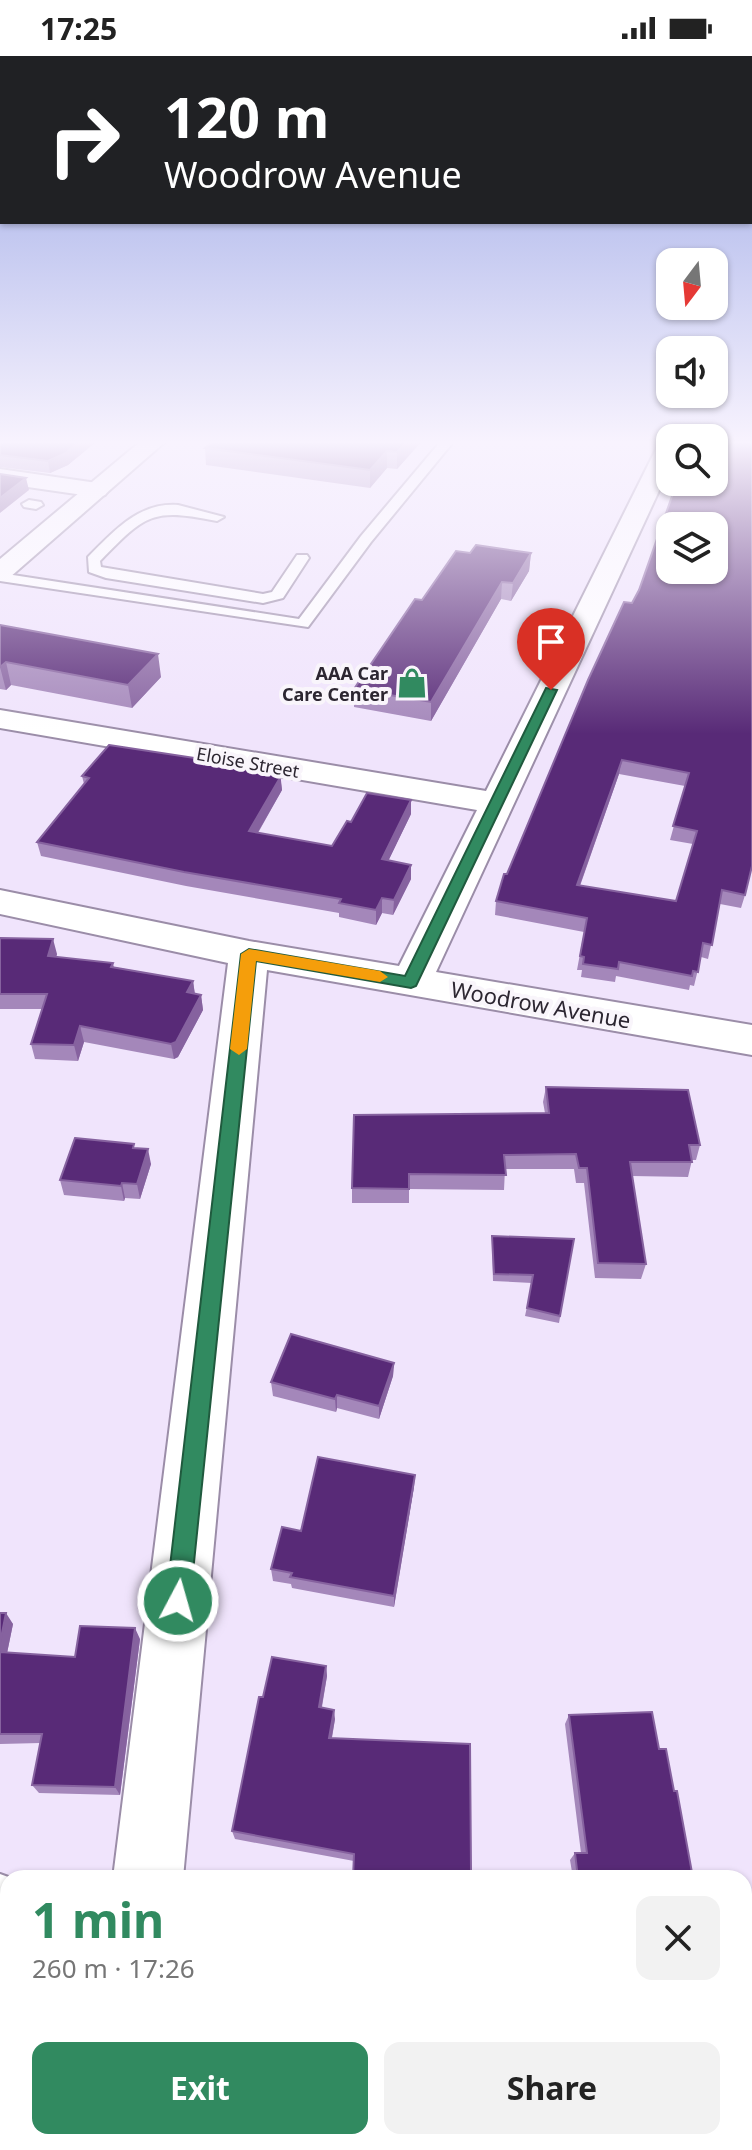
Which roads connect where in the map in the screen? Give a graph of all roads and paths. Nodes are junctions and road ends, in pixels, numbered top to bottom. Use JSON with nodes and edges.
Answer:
{"nodes":[{"id":1,"x":41,"y":539,"type":"edge"},
{"id":2,"x":116,"y":539,"type":"edge"},
{"id":3,"x":366,"y":539,"type":"edge"},
{"id":4,"x":624,"y":539,"type":"edge"},
{"id":5,"x":302,"y":558,"type":"dead end"},
{"id":6,"x":0,"y":574,"type":"edge"},
{"id":7,"x":0,"y":719,"type":"edge"},
{"id":8,"x":496,"y":803,"type":"junction"},
{"id":9,"x":0,"y":902,"type":"edge"},
{"id":10,"x":249,"y":954,"type":"junction"},
{"id":11,"x":411,"y":982,"type":"junction"},
{"id":12,"x":752,"y":1040,"type":"edge"},
{"id":13,"x":149,"y":1870,"type":"edge"}],
"edges":[{"from":1,"to":6,"type":"street"},
{"from":2,"to":5,"type":"lane"},
{"from":3,"to":6,"type":"lane"},
{"from":4,"to":8,"type":"street"},
{"from":7,"to":8,"type":"street","name":"Eloise Street"},
{"from":8,"to":11,"type":"street"},
{"from":9,"to":10,"type":"street","name":"Woodrow Avenue"},
{"from":10,"to":11,"type":"street","name":"Woodrow Avenue"},
{"from":10,"to":13,"type":"street"},
{"from":11,"to":12,"type":"street","name":"Woodrow Avenue"}]}
